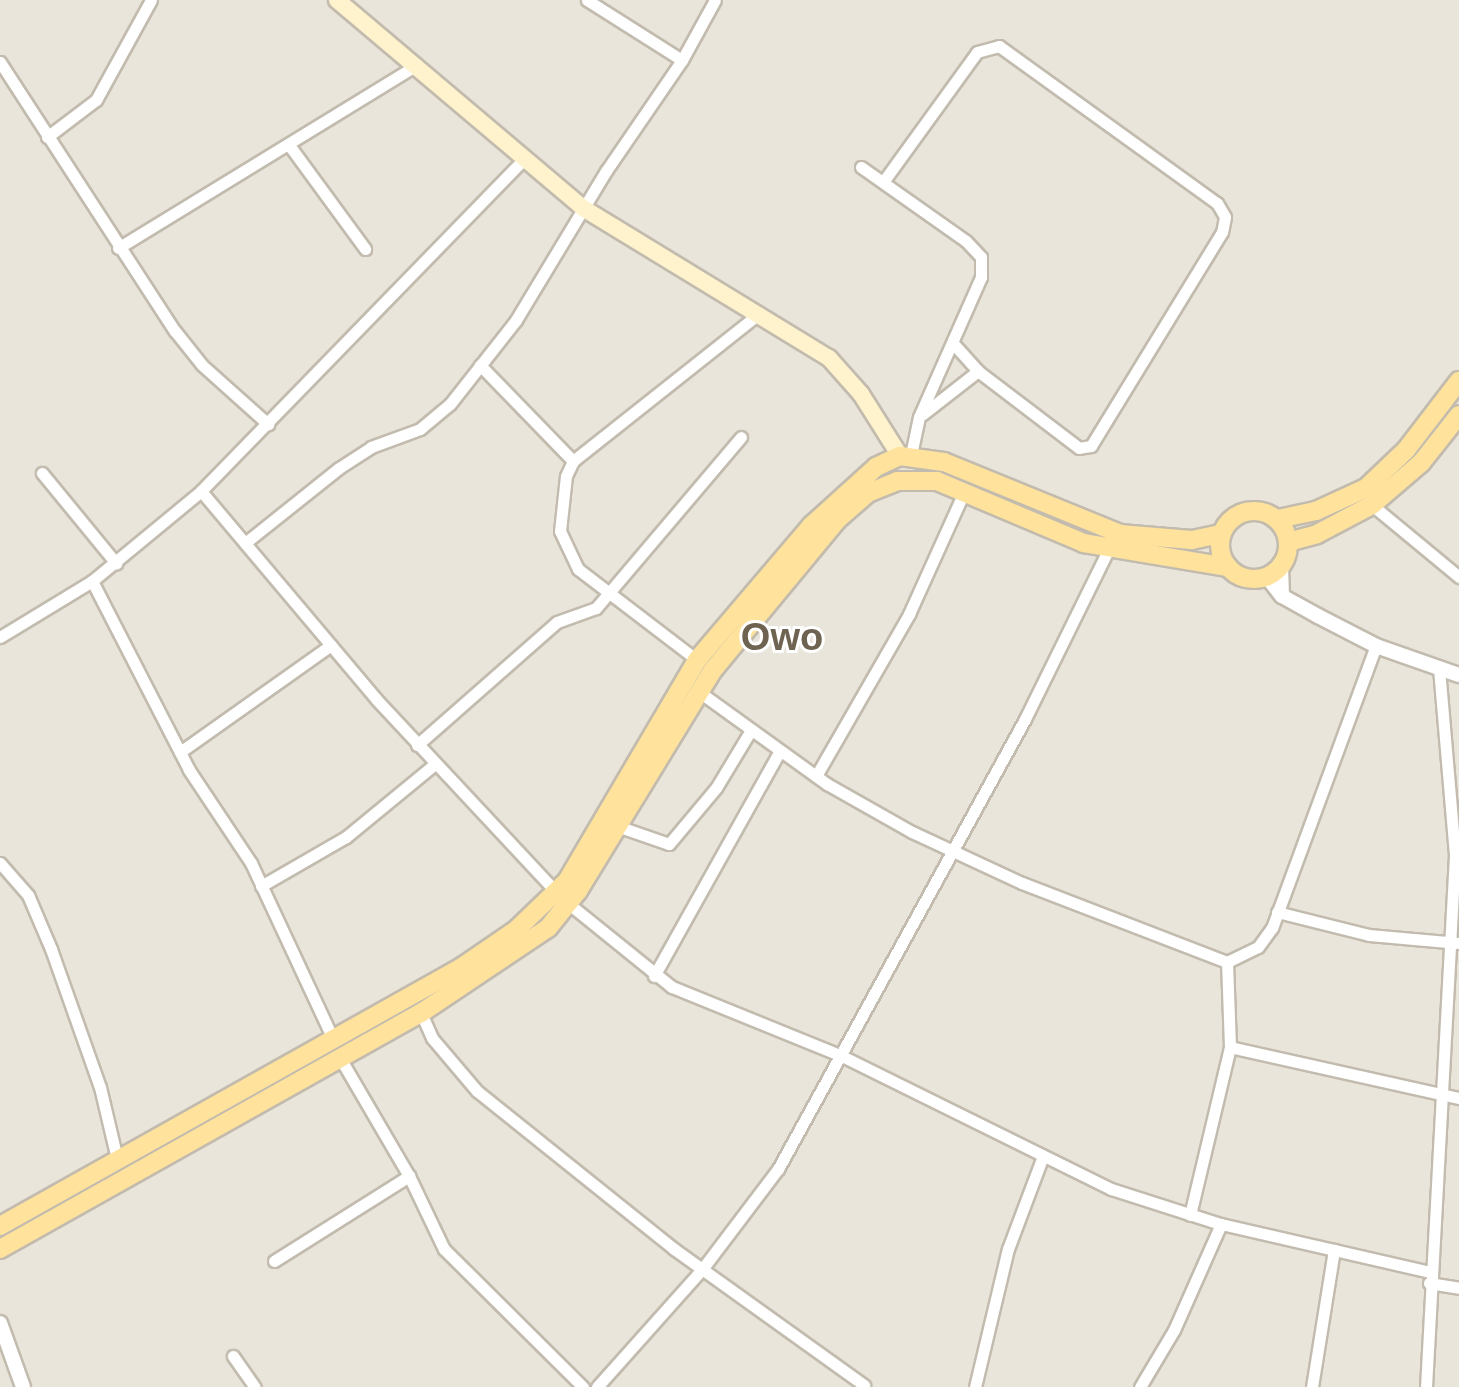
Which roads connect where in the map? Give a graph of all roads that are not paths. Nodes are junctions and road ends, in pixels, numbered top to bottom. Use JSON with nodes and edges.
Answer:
{"nodes":[{"id":1,"x":151,"y":0,"type":"edge"},
{"id":2,"x":337,"y":0,"type":"edge"},
{"id":3,"x":587,"y":0,"type":"edge"},
{"id":4,"x":715,"y":0,"type":"edge"},
{"id":5,"x":682,"y":60,"type":"junction"},
{"id":6,"x":0,"y":62,"type":"edge"},
{"id":7,"x":417,"y":65,"type":"junction"},
{"id":8,"x":47,"y":137,"type":"junction"},
{"id":9,"x":289,"y":145,"type":"junction"},
{"id":10,"x":524,"y":159,"type":"junction"},
{"id":11,"x":861,"y":167,"type":"dead end"},
{"id":12,"x":883,"y":182,"type":"junction"},
{"id":13,"x":583,"y":208,"type":"junction"},
{"id":14,"x":118,"y":248,"type":"junction"},
{"id":15,"x":365,"y":249,"type":"dead end"},
{"id":16,"x":760,"y":313,"type":"junction"},
{"id":17,"x":953,"y":343,"type":"junction"},
{"id":18,"x":480,"y":365,"type":"junction"},
{"id":19,"x":978,"y":371,"type":"junction"},
{"id":20,"x":1459,"y":381,"type":"edge"},
{"id":21,"x":1459,"y":415,"type":"edge"},
{"id":22,"x":919,"y":417,"type":"junction"},
{"id":23,"x":268,"y":424,"type":"junction"},
{"id":24,"x":741,"y":437,"type":"dead end"},
{"id":25,"x":906,"y":455,"type":"junction"},
{"id":26,"x":573,"y":461,"type":"junction"},
{"id":27,"x":42,"y":473,"type":"dead end"},
{"id":28,"x":965,"y":490,"type":"junction"},
{"id":29,"x":201,"y":491,"type":"junction"},
{"id":30,"x":1372,"y":505,"type":"junction"},
{"id":31,"x":1278,"y":519,"type":"junction"},
{"id":32,"x":1221,"y":534,"type":"junction"},
{"id":33,"x":1288,"y":542,"type":"junction"},
{"id":34,"x":245,"y":543,"type":"junction"},
{"id":35,"x":1108,"y":550,"type":"junction"},
{"id":36,"x":116,"y":563,"type":"junction"},
{"id":37,"x":1228,"y":567,"type":"junction"},
{"id":38,"x":1274,"y":572,"type":"junction"},
{"id":39,"x":1459,"y":577,"type":"edge"},
{"id":40,"x":92,"y":581,"type":"junction"},
{"id":41,"x":608,"y":595,"type":"junction"},
{"id":42,"x":0,"y":637,"type":"edge"},
{"id":43,"x":724,"y":641,"type":"junction"},
{"id":44,"x":331,"y":645,"type":"junction"},
{"id":45,"x":1376,"y":646,"type":"junction"},
{"id":46,"x":697,"y":660,"type":"junction"},
{"id":47,"x":1439,"y":669,"type":"junction"},
{"id":48,"x":1459,"y":675,"type":"edge"},
{"id":49,"x":698,"y":691,"type":"junction"},
{"id":50,"x":751,"y":730,"type":"junction"},
{"id":51,"x":417,"y":745,"type":"junction"},
{"id":52,"x":780,"y":751,"type":"junction"},
{"id":53,"x":180,"y":752,"type":"junction"},
{"id":54,"x":435,"y":764,"type":"junction"},
{"id":55,"x":816,"y":776,"type":"junction"},
{"id":56,"x":617,"y":826,"type":"junction"},
{"id":57,"x":953,"y":851,"type":"junction"},
{"id":58,"x":0,"y":865,"type":"edge"},
{"id":59,"x":261,"y":886,"type":"junction"},
{"id":60,"x":563,"y":898,"type":"junction"},
{"id":61,"x":1277,"y":912,"type":"junction"},
{"id":62,"x":1455,"y":943,"type":"edge"},
{"id":63,"x":1227,"y":962,"type":"junction"},
{"id":64,"x":654,"y":976,"type":"junction"},
{"id":65,"x":421,"y":1013,"type":"junction"},
{"id":66,"x":333,"y":1039,"type":"junction"},
{"id":67,"x":1230,"y":1047,"type":"junction"},
{"id":68,"x":842,"y":1056,"type":"junction"},
{"id":69,"x":340,"y":1058,"type":"junction"},
{"id":70,"x":1441,"y":1094,"type":"junction"},
{"id":71,"x":1459,"y":1098,"type":"edge"},
{"id":72,"x":1043,"y":1156,"type":"junction"},
{"id":73,"x":117,"y":1159,"type":"junction"},
{"id":74,"x":409,"y":1176,"type":"junction"},
{"id":75,"x":1190,"y":1215,"type":"junction"},
{"id":76,"x":1221,"y":1224,"type":"junction"},
{"id":77,"x":0,"y":1226,"type":"edge"},
{"id":78,"x":0,"y":1249,"type":"edge"},
{"id":79,"x":1334,"y":1250,"type":"junction"},
{"id":80,"x":274,"y":1261,"type":"dead end"},
{"id":81,"x":703,"y":1268,"type":"junction"},
{"id":82,"x":1429,"y":1278,"type":"junction"},
{"id":83,"x":1459,"y":1288,"type":"edge"},
{"id":84,"x":0,"y":1323,"type":"edge"},
{"id":85,"x":233,"y":1356,"type":"dead end"},
{"id":86,"x":864,"y":1385,"type":"dead end"},
{"id":87,"x":23,"y":1387,"type":"edge"},
{"id":88,"x":255,"y":1387,"type":"edge"},
{"id":89,"x":583,"y":1387,"type":"edge"},
{"id":90,"x":597,"y":1387,"type":"edge"},
{"id":91,"x":975,"y":1387,"type":"edge"},
{"id":92,"x":1140,"y":1387,"type":"edge"},
{"id":93,"x":1312,"y":1387,"type":"edge"},
{"id":94,"x":1426,"y":1387,"type":"edge"}],
"edges":[{"from":1,"to":8,"type":"street"},
{"from":2,"to":7,"type":"main road"},
{"from":3,"to":5,"type":"street"},
{"from":4,"to":5,"type":"street"},
{"from":5,"to":13,"type":"street"},
{"from":6,"to":8,"type":"street"},
{"from":7,"to":9,"type":"street"},
{"from":7,"to":10,"type":"main road"},
{"from":8,"to":14,"type":"street"},
{"from":9,"to":14,"type":"street"},
{"from":9,"to":15,"type":"street"},
{"from":10,"to":13,"type":"main road"},
{"from":10,"to":23,"type":"street"},
{"from":11,"to":12,"type":"street"},
{"from":12,"to":17,"type":"street"},
{"from":12,"to":19,"type":"street"},
{"from":13,"to":16,"type":"main road"},
{"from":13,"to":18,"type":"street"},
{"from":14,"to":23,"type":"street"},
{"from":16,"to":25,"type":"main road"},
{"from":16,"to":26,"type":"street"},
{"from":17,"to":19,"type":"street"},
{"from":17,"to":22,"type":"street"},
{"from":18,"to":26,"type":"street"},
{"from":18,"to":34,"type":"street"},
{"from":19,"to":22,"type":"street"},
{"from":20,"to":31,"type":"main road"},
{"from":21,"to":30,"type":"main road"},
{"from":22,"to":25,"type":"street"},
{"from":23,"to":29,"type":"street"},
{"from":24,"to":41,"type":"street"},
{"from":25,"to":32,"type":"main road"},
{"from":25,"to":43,"type":"main road"},
{"from":26,"to":41,"type":"street"},
{"from":27,"to":36,"type":"street"},
{"from":28,"to":35,"type":"main road"},
{"from":28,"to":43,"type":"main road"},
{"from":28,"to":55,"type":"street"},
{"from":29,"to":34,"type":"street"},
{"from":29,"to":36,"type":"street"},
{"from":30,"to":33,"type":"main road"},
{"from":30,"to":39,"type":"street"},
{"from":31,"to":32,"type":"main road"},
{"from":31,"to":33,"type":"main road"},
{"from":32,"to":37,"type":"main road"},
{"from":33,"to":38,"type":"main road"},
{"from":34,"to":44,"type":"street"},
{"from":35,"to":37,"type":"main road"},
{"from":35,"to":57,"type":"street"},
{"from":36,"to":40,"type":"street"},
{"from":37,"to":38,"type":"main road"},
{"from":38,"to":45,"type":"street"},
{"from":40,"to":42,"type":"street"},
{"from":40,"to":53,"type":"street"},
{"from":41,"to":46,"type":"street"},
{"from":41,"to":51,"type":"street"},
{"from":43,"to":46,"type":"main road"},
{"from":43,"to":49,"type":"main road"},
{"from":44,"to":51,"type":"street"},
{"from":44,"to":53,"type":"street"},
{"from":45,"to":47,"type":"street"},
{"from":45,"to":61,"type":"street"},
{"from":46,"to":60,"type":"main road"},
{"from":47,"to":48,"type":"street"},
{"from":47,"to":62,"type":"street"},
{"from":49,"to":50,"type":"street"},
{"from":49,"to":56,"type":"main road"},
{"from":50,"to":52,"type":"street"},
{"from":50,"to":56,"type":"street"},
{"from":51,"to":54,"type":"street"},
{"from":52,"to":55,"type":"street"},
{"from":52,"to":64,"type":"street"},
{"from":53,"to":59,"type":"street"},
{"from":54,"to":59,"type":"street"},
{"from":54,"to":60,"type":"street"},
{"from":55,"to":57,"type":"street"},
{"from":56,"to":60,"type":"main road"},
{"from":57,"to":63,"type":"street"},
{"from":57,"to":68,"type":"street"},
{"from":58,"to":73,"type":"street"},
{"from":59,"to":66,"type":"street"},
{"from":60,"to":64,"type":"street"},
{"from":60,"to":65,"type":"main road"},
{"from":60,"to":66,"type":"main road"},
{"from":61,"to":62,"type":"street"},
{"from":61,"to":63,"type":"street"},
{"from":62,"to":70,"type":"street"},
{"from":63,"to":67,"type":"street"},
{"from":64,"to":68,"type":"street"},
{"from":65,"to":69,"type":"main road"},
{"from":65,"to":81,"type":"street"},
{"from":66,"to":73,"type":"main road"},
{"from":67,"to":70,"type":"street"},
{"from":67,"to":75,"type":"street"},
{"from":68,"to":72,"type":"street"},
{"from":68,"to":81,"type":"street"},
{"from":69,"to":74,"type":"street"},
{"from":69,"to":78,"type":"main road"},
{"from":70,"to":71,"type":"street"},
{"from":70,"to":82,"type":"street"},
{"from":72,"to":75,"type":"street"},
{"from":72,"to":91,"type":"street"},
{"from":73,"to":77,"type":"main road"},
{"from":74,"to":80,"type":"street"},
{"from":74,"to":89,"type":"street"},
{"from":75,"to":76,"type":"street"},
{"from":76,"to":79,"type":"street"},
{"from":76,"to":92,"type":"street"},
{"from":79,"to":82,"type":"street"},
{"from":79,"to":93,"type":"street"},
{"from":81,"to":86,"type":"street"},
{"from":81,"to":90,"type":"street"},
{"from":82,"to":83,"type":"street"},
{"from":82,"to":94,"type":"street"},
{"from":84,"to":87,"type":"street"},
{"from":85,"to":88,"type":"street"}]}
